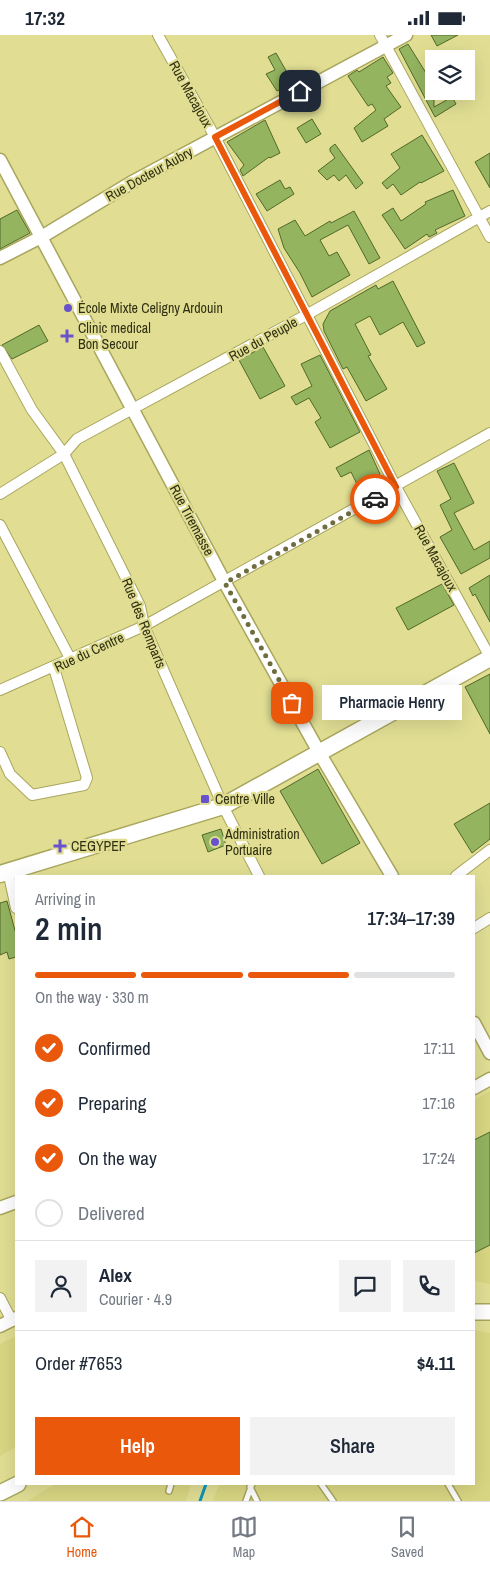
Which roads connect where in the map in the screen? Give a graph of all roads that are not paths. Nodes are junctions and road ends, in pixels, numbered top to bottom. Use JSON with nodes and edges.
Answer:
{"nodes":[{"id":1,"x":158,"y":35,"type":"edge"},
{"id":2,"x":406,"y":35,"type":"edge"},
{"id":3,"x":383,"y":40,"type":"edge"},
{"id":4,"x":215,"y":137,"type":"junction"},
{"id":5,"x":0,"y":160,"type":"edge"},
{"id":6,"x":490,"y":211,"type":"edge"},
{"id":7,"x":479,"y":217,"type":"junction"},
{"id":8,"x":43,"y":236,"type":"junction"},
{"id":9,"x":490,"y":237,"type":"edge"},
{"id":10,"x":0,"y":258,"type":"edge"},
{"id":11,"x":308,"y":314,"type":"junction"},
{"id":12,"x":0,"y":351,"type":"edge"},
{"id":13,"x":134,"y":409,"type":"junction"},
{"id":14,"x":490,"y":433,"type":"edge"},
{"id":15,"x":64,"y":454,"type":"junction"},
{"id":16,"x":396,"y":487,"type":"junction"},
{"id":17,"x":0,"y":494,"type":"edge"},
{"id":18,"x":0,"y":525,"type":"edge"},
{"id":19,"x":225,"y":583,"type":"junction"},
{"id":20,"x":144,"y":627,"type":"junction"},
{"id":21,"x":490,"y":657,"type":"edge"},
{"id":22,"x":71,"y":660,"type":"junction"},
{"id":23,"x":54,"y":668,"type":"junction"},
{"id":24,"x":0,"y":690,"type":"edge"},
{"id":25,"x":0,"y":752,"type":"edge"},
{"id":26,"x":320,"y":754,"type":"junction"},
{"id":27,"x":5,"y":776,"type":"edge"},
{"id":28,"x":223,"y":806,"type":"junction"},
{"id":29,"x":490,"y":850,"type":"edge"},
{"id":30,"x":4,"y":873,"type":"edge"},
{"id":31,"x":258,"y":875,"type":"edge"},
{"id":32,"x":391,"y":875,"type":"edge"},
{"id":33,"x":457,"y":875,"type":"edge"},
{"id":34,"x":15,"y":905,"type":"edge"},
{"id":35,"x":490,"y":918,"type":"edge"},
{"id":36,"x":475,"y":927,"type":"edge"},
{"id":37,"x":475,"y":1025,"type":"edge"},
{"id":38,"x":490,"y":1053,"type":"edge"},
{"id":39,"x":490,"y":1079,"type":"edge"},
{"id":40,"x":475,"y":1087,"type":"edge"},
{"id":41,"x":15,"y":1202,"type":"edge"},
{"id":42,"x":0,"y":1208,"type":"edge"},
{"id":43,"x":0,"y":1298,"type":"edge"},
{"id":44,"x":475,"y":1311,"type":"edge"},
{"id":45,"x":490,"y":1312,"type":"edge"},
{"id":46,"x":14,"y":1319,"type":"edge"},
{"id":47,"x":0,"y":1327,"type":"edge"},
{"id":48,"x":16,"y":1485,"type":"edge"},
{"id":49,"x":171,"y":1485,"type":"edge"},
{"id":50,"x":251,"y":1485,"type":"edge"},
{"id":51,"x":322,"y":1485,"type":"edge"},
{"id":52,"x":449,"y":1485,"type":"edge"},
{"id":53,"x":169,"y":1491,"type":"dead end"},
{"id":54,"x":0,"y":1493,"type":"edge"},
{"id":55,"x":246,"y":1501,"type":"edge"},
{"id":56,"x":257,"y":1501,"type":"edge"},
{"id":57,"x":334,"y":1501,"type":"edge"},
{"id":58,"x":458,"y":1501,"type":"edge"}],
"edges":[{"from":1,"to":4,"type":"street","name":"Rue Macajoux"},
{"from":2,"to":3,"type":"street","name":"Rue Docteur Aubry"},
{"from":3,"to":4,"type":"street","name":"Rue Docteur Aubry"},
{"from":3,"to":7,"type":"street"},
{"from":4,"to":8,"type":"street","name":"Rue Docteur Aubry"},
{"from":4,"to":11,"type":"street","name":"Rue Macajoux"},
{"from":5,"to":8,"type":"street","name":"Rue Tiremasse"},
{"from":6,"to":7,"type":"street","name":"Rue du Peuple"},
{"from":7,"to":9,"type":"street"},
{"from":7,"to":11,"type":"street","name":"Rue du Peuple"},
{"from":8,"to":10,"type":"street","name":"Rue Docteur Aubry"},
{"from":8,"to":13,"type":"street","name":"Rue Tiremasse"},
{"from":11,"to":13,"type":"street","name":"Rue du Peuple"},
{"from":11,"to":16,"type":"street","name":"Rue Macajoux"},
{"from":12,"to":15,"type":"street","name":"Rue des Remparts"},
{"from":13,"to":15,"type":"street","name":"Rue du Peuple"},
{"from":13,"to":19,"type":"street","name":"Rue Tiremasse"},
{"from":14,"to":16,"type":"street","name":"Rue du Centre"},
{"from":15,"to":17,"type":"street","name":"Rue du Peuple"},
{"from":15,"to":20,"type":"street","name":"Rue des Remparts"},
{"from":16,"to":19,"type":"street","name":"Rue du Centre"},
{"from":16,"to":21,"type":"street","name":"Rue Macajoux"},
{"from":18,"to":22,"type":"street"},
{"from":19,"to":20,"type":"street","name":"Rue du Centre"},
{"from":19,"to":26,"type":"street","name":"Rue Tiremasse"},
{"from":20,"to":22,"type":"street","name":"Rue du Centre"},
{"from":20,"to":28,"type":"street","name":"Rue des Remparts"},
{"from":21,"to":26,"type":"main road"},
{"from":22,"to":23,"type":"street","name":"Rue du Centre"},
{"from":23,"to":24,"type":"street","name":"Rue du Centre"},
{"from":23,"to":27,"type":"street"},
{"from":25,"to":27,"type":"street"},
{"from":26,"to":28,"type":"main road"},
{"from":26,"to":32,"type":"street","name":"Rue Tiremasse"},
{"from":28,"to":30,"type":"main road"},
{"from":28,"to":31,"type":"street","name":"Rue des Remparts"},
{"from":29,"to":33,"type":"street"},
{"from":30,"to":34,"type":"street"},
{"from":35,"to":36,"type":"street"},
{"from":37,"to":38,"type":"street"},
{"from":39,"to":40,"type":"street"},
{"from":41,"to":42,"type":"street"},
{"from":43,"to":46,"type":"street"},
{"from":44,"to":45,"type":"main road"},
{"from":46,"to":47,"type":"street"},
{"from":48,"to":54,"type":"main road"},
{"from":49,"to":53,"type":"lane"},
{"from":50,"to":55,"type":"lane"},
{"from":50,"to":56,"type":"lane"},
{"from":51,"to":57,"type":"lane"},
{"from":52,"to":58,"type":"lane"}]}
